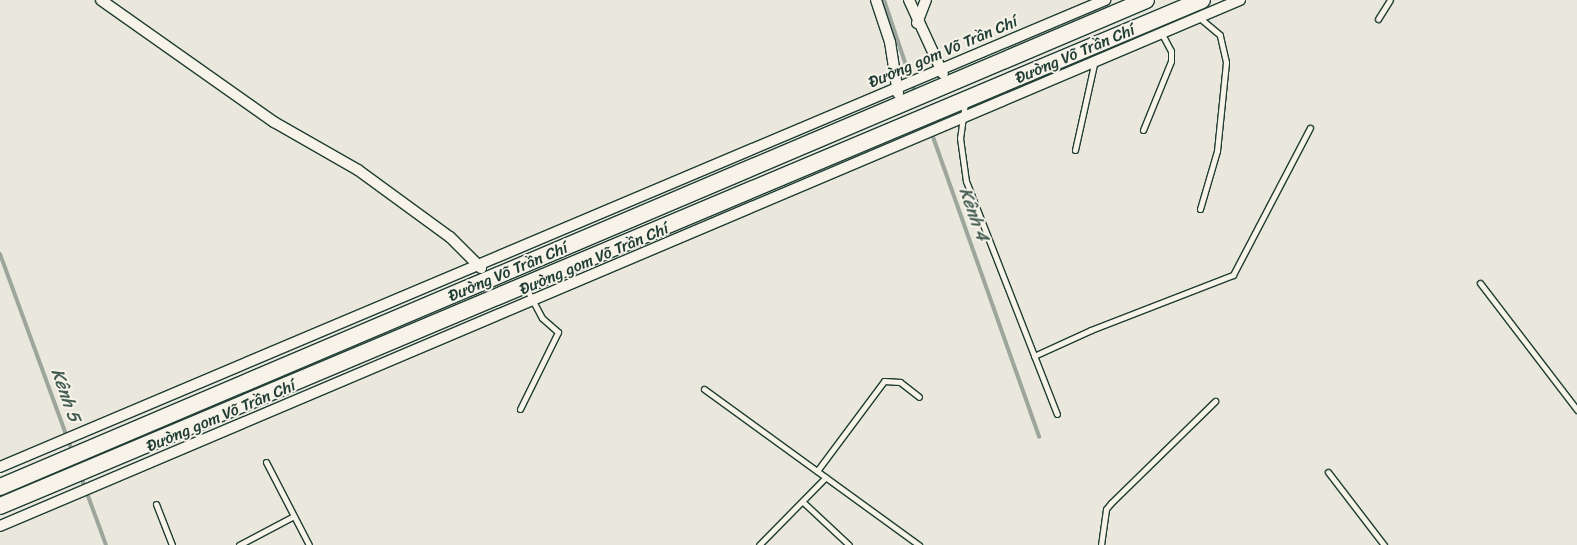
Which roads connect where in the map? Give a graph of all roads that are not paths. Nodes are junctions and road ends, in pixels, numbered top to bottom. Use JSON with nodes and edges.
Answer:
{"nodes":[{"id":1,"x":100,"y":0,"type":"edge"},
{"id":2,"x":876,"y":0,"type":"edge"},
{"id":3,"x":909,"y":0,"type":"edge"},
{"id":4,"x":926,"y":0,"type":"edge"},
{"id":5,"x":1105,"y":0,"type":"edge"},
{"id":6,"x":1146,"y":0,"type":"edge"},
{"id":7,"x":1202,"y":0,"type":"edge"},
{"id":8,"x":1240,"y":0,"type":"edge"},
{"id":9,"x":1390,"y":0,"type":"edge"},
{"id":10,"x":1200,"y":18,"type":"junction"},
{"id":11,"x":1378,"y":20,"type":"dead end"},
{"id":12,"x":917,"y":23,"type":"junction"},
{"id":13,"x":1162,"y":34,"type":"junction"},
{"id":14,"x":1094,"y":64,"type":"junction"},
{"id":15,"x":942,"y":80,"type":"junction"},
{"id":16,"x":902,"y":97,"type":"junction"},
{"id":17,"x":965,"y":100,"type":"junction"},
{"id":18,"x":963,"y":119,"type":"junction"},
{"id":19,"x":1310,"y":128,"type":"dead end"},
{"id":20,"x":1144,"y":130,"type":"dead end"},
{"id":21,"x":1075,"y":150,"type":"dead end"},
{"id":22,"x":1200,"y":209,"type":"dead end"},
{"id":23,"x":478,"y":265,"type":"junction"},
{"id":24,"x":492,"y":280,"type":"junction"},
{"id":25,"x":1480,"y":283,"type":"dead end"},
{"id":26,"x":525,"y":285,"type":"junction"},
{"id":27,"x":533,"y":301,"type":"junction"},
{"id":28,"x":1034,"y":356,"type":"junction"},
{"id":29,"x":704,"y":389,"type":"dead end"},
{"id":30,"x":919,"y":397,"type":"dead end"},
{"id":31,"x":1215,"y":401,"type":"dead end"},
{"id":32,"x":520,"y":409,"type":"dead end"},
{"id":33,"x":1577,"y":410,"type":"edge"},
{"id":34,"x":1057,"y":414,"type":"dead end"},
{"id":35,"x":266,"y":462,"type":"dead end"},
{"id":36,"x":0,"y":468,"type":"edge"},
{"id":37,"x":818,"y":471,"type":"junction"},
{"id":38,"x":1328,"y":472,"type":"dead end"},
{"id":39,"x":826,"y":477,"type":"junction"},
{"id":40,"x":0,"y":487,"type":"edge"},
{"id":41,"x":803,"y":502,"type":"junction"},
{"id":42,"x":156,"y":504,"type":"dead end"},
{"id":43,"x":0,"y":506,"type":"edge"},
{"id":44,"x":294,"y":516,"type":"junction"},
{"id":45,"x":0,"y":526,"type":"edge"},
{"id":46,"x":172,"y":545,"type":"edge"},
{"id":47,"x":239,"y":545,"type":"edge"},
{"id":48,"x":309,"y":545,"type":"edge"},
{"id":49,"x":759,"y":545,"type":"edge"},
{"id":50,"x":849,"y":545,"type":"edge"},
{"id":51,"x":920,"y":545,"type":"edge"},
{"id":52,"x":1101,"y":545,"type":"edge"},
{"id":53,"x":1384,"y":545,"type":"edge"}],
"edges":[{"from":1,"to":23,"type":"street"},
{"from":2,"to":16,"type":"street"},
{"from":3,"to":12,"type":"street"},
{"from":4,"to":12,"type":"street"},
{"from":5,"to":15,"type":"street","name":"Đường gom Võ Trần Chí"},
{"from":6,"to":15,"type":"highway","name":"Đường Võ Trần Chí"},
{"from":7,"to":17,"type":"highway","name":"Đường Võ Trần Chí"},
{"from":8,"to":10,"type":"street","name":"Đường gom Võ Trần Chí"},
{"from":9,"to":11,"type":"lane"},
{"from":10,"to":13,"type":"street","name":"Đường gom Võ Trần Chí"},
{"from":10,"to":22,"type":"lane"},
{"from":12,"to":15,"type":"street"},
{"from":13,"to":14,"type":"street","name":"Đường gom Võ Trần Chí"},
{"from":13,"to":20,"type":"lane"},
{"from":14,"to":18,"type":"street","name":"Đường gom Võ Trần Chí"},
{"from":14,"to":21,"type":"lane"},
{"from":15,"to":16,"type":"highway","name":"Đường Võ Trần Chí"},
{"from":16,"to":23,"type":"street","name":"Đường gom Võ Trần Chí"},
{"from":16,"to":24,"type":"highway","name":"Đường Võ Trần Chí"},
{"from":17,"to":18,"type":"lane"},
{"from":17,"to":26,"type":"highway","name":"Đường Võ Trần Chí"},
{"from":18,"to":27,"type":"street","name":"Đường gom Võ Trần Chí"},
{"from":18,"to":28,"type":"lane"},
{"from":19,"to":28,"type":"lane"},
{"from":23,"to":24,"type":"street"},
{"from":23,"to":36,"type":"street","name":"Đường gom Võ Trần Chí"},
{"from":24,"to":40,"type":"highway","name":"Đường Võ Trần Chí"},
{"from":25,"to":33,"type":"lane"},
{"from":26,"to":27,"type":"lane"},
{"from":26,"to":43,"type":"highway","name":"Đường Võ Trần Chí"},
{"from":27,"to":32,"type":"lane"},
{"from":27,"to":45,"type":"street","name":"Đường gom Võ Trần Chí"},
{"from":28,"to":34,"type":"lane"},
{"from":29,"to":37,"type":"lane"},
{"from":30,"to":37,"type":"lane"},
{"from":31,"to":52,"type":"lane"},
{"from":35,"to":44,"type":"lane"},
{"from":37,"to":39,"type":"lane"},
{"from":38,"to":53,"type":"lane"},
{"from":39,"to":41,"type":"lane"},
{"from":39,"to":51,"type":"lane"},
{"from":41,"to":49,"type":"lane"},
{"from":41,"to":50,"type":"lane"},
{"from":42,"to":46,"type":"lane"},
{"from":44,"to":47,"type":"lane"},
{"from":44,"to":48,"type":"lane"}]}
